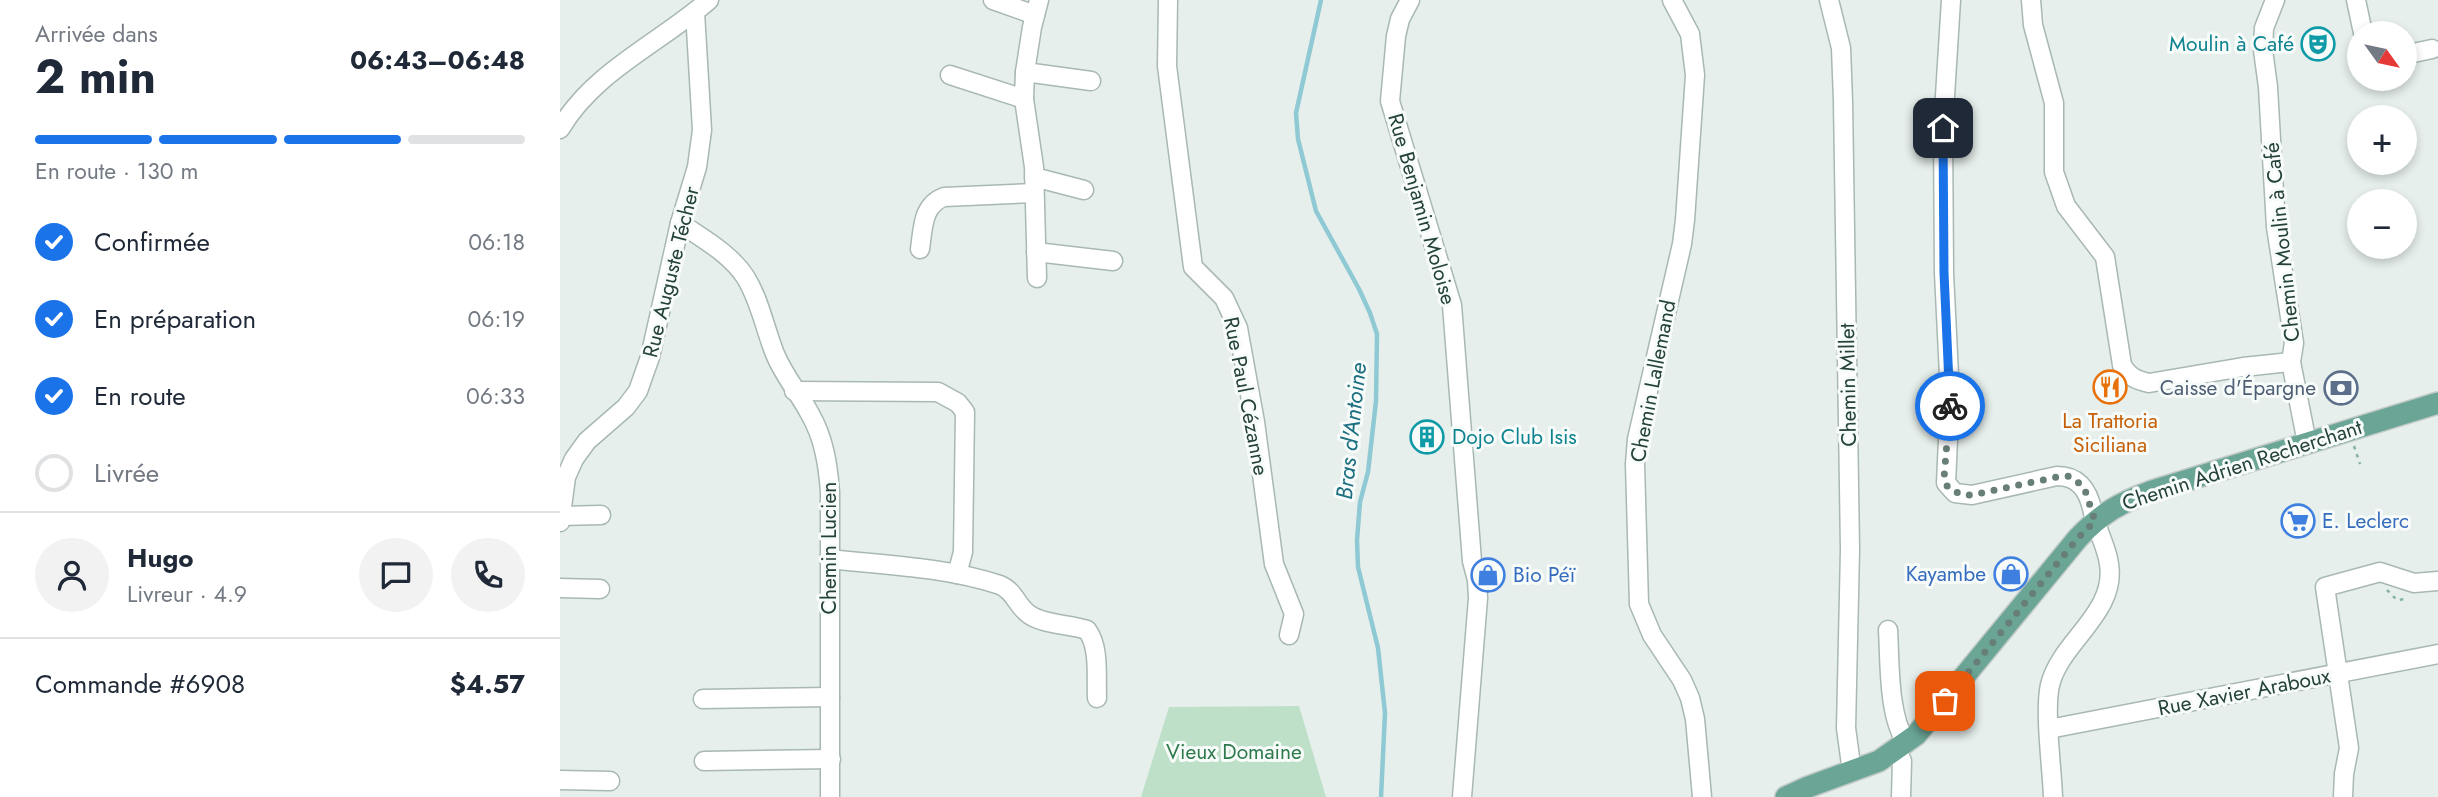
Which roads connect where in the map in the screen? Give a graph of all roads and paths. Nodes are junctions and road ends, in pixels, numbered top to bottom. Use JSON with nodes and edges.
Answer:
{"nodes":[{"id":1,"x":709,"y":0,"type":"edge"},
{"id":2,"x":993,"y":0,"type":"edge"},
{"id":3,"x":1168,"y":0,"type":"edge"},
{"id":4,"x":1410,"y":0,"type":"edge"},
{"id":5,"x":1672,"y":0,"type":"edge"},
{"id":6,"x":1829,"y":0,"type":"edge"},
{"id":7,"x":1951,"y":0,"type":"edge"},
{"id":8,"x":2032,"y":0,"type":"edge"},
{"id":9,"x":2274,"y":0,"type":"edge"},
{"id":10,"x":2356,"y":0,"type":"edge"},
{"id":11,"x":1037,"y":7,"type":"edge"},
{"id":12,"x":695,"y":12,"type":"junction"},
{"id":13,"x":2360,"y":21,"type":"edge"},
{"id":14,"x":2432,"y":49,"type":"dead end"},
{"id":15,"x":2417,"y":52,"type":"edge"},
{"id":16,"x":1025,"y":72,"type":"junction"},
{"id":17,"x":950,"y":75,"type":"dead end"},
{"id":18,"x":1091,"y":81,"type":"dead end"},
{"id":19,"x":1024,"y":99,"type":"junction"},
{"id":20,"x":560,"y":129,"type":"edge"},
{"id":21,"x":1034,"y":185,"type":"junction"},
{"id":22,"x":1084,"y":190,"type":"dead end"},
{"id":23,"x":680,"y":223,"type":"junction"},
{"id":24,"x":920,"y":249,"type":"dead end"},
{"id":25,"x":1036,"y":252,"type":"junction"},
{"id":26,"x":1113,"y":261,"type":"dead end"},
{"id":27,"x":1037,"y":278,"type":"dead end"},
{"id":28,"x":2291,"y":362,"type":"junction"},
{"id":29,"x":794,"y":391,"type":"junction"},
{"id":30,"x":2438,"y":403,"type":"edge"},
{"id":31,"x":2307,"y":443,"type":"junction"},
{"id":32,"x":561,"y":507,"type":"edge"},
{"id":33,"x":601,"y":515,"type":"dead end"},
{"id":34,"x":2095,"y":521,"type":"junction"},
{"id":35,"x":560,"y":522,"type":"edge"},
{"id":36,"x":829,"y":559,"type":"junction"},
{"id":37,"x":957,"y":574,"type":"junction"},
{"id":38,"x":2438,"y":581,"type":"edge"},
{"id":39,"x":560,"y":588,"type":"edge"},
{"id":40,"x":600,"y":589,"type":"dead end"},
{"id":41,"x":1888,"y":630,"type":"dead end"},
{"id":42,"x":1289,"y":635,"type":"dead end"},
{"id":43,"x":2438,"y":654,"type":"edge"},
{"id":44,"x":2338,"y":674,"type":"junction"},
{"id":45,"x":830,"y":697,"type":"junction"},
{"id":46,"x":1097,"y":698,"type":"dead end"},
{"id":47,"x":704,"y":699,"type":"dead end"},
{"id":48,"x":2049,"y":729,"type":"junction"},
{"id":49,"x":1902,"y":746,"type":"junction"},
{"id":50,"x":831,"y":759,"type":"junction"},
{"id":51,"x":704,"y":761,"type":"dead end"},
{"id":52,"x":1852,"y":772,"type":"junction"},
{"id":53,"x":560,"y":780,"type":"edge"},
{"id":54,"x":610,"y":780,"type":"dead end"},
{"id":55,"x":830,"y":797,"type":"edge"},
{"id":56,"x":1462,"y":797,"type":"edge"},
{"id":57,"x":1702,"y":797,"type":"edge"},
{"id":58,"x":1786,"y":797,"type":"edge"},
{"id":59,"x":1901,"y":797,"type":"edge"},
{"id":60,"x":2053,"y":797,"type":"edge"},
{"id":61,"x":2343,"y":797,"type":"edge"}],
"edges":[{"from":1,"to":12,"type":"street"},
{"from":2,"to":11,"type":"street"},
{"from":3,"to":42,"type":"street","name":"Rue Paul Cézanne"},
{"from":4,"to":56,"type":"street","name":"Rue Benjamin Moloise"},
{"from":5,"to":57,"type":"street","name":"Chemin Lallemand"},
{"from":6,"to":52,"type":"street","name":"Chemin Millet"},
{"from":7,"to":34,"type":"street"},
{"from":8,"to":28,"type":"street"},
{"from":9,"to":28,"type":"street","name":"Chemin Moulin à Café"},
{"from":10,"to":13,"type":"street"},
{"from":11,"to":16,"type":"street"},
{"from":12,"to":20,"type":"street"},
{"from":12,"to":23,"type":"street","name":"Rue Auguste Técher"},
{"from":14,"to":15,"type":"street"},
{"from":16,"to":18,"type":"street"},
{"from":16,"to":19,"type":"street"},
{"from":17,"to":19,"type":"street"},
{"from":19,"to":21,"type":"street"},
{"from":21,"to":22,"type":"street"},
{"from":21,"to":24,"type":"street"},
{"from":21,"to":25,"type":"street"},
{"from":23,"to":29,"type":"street","name":"Chemin Lucien"},
{"from":23,"to":32,"type":"street","name":"Rue Auguste Técher"},
{"from":25,"to":26,"type":"street"},
{"from":25,"to":27,"type":"street"},
{"from":28,"to":31,"type":"street","name":"Chemin Moulin à Café"},
{"from":29,"to":36,"type":"street","name":"Chemin Lucien"},
{"from":29,"to":37,"type":"street"},
{"from":30,"to":31,"type":"main road","name":"Chemin Adrien Recherchant"},
{"from":31,"to":34,"type":"main road","name":"Chemin Adrien Recherchant"},
{"from":32,"to":33,"type":"street"},
{"from":32,"to":35,"type":"street","name":"Rue Auguste Técher"},
{"from":34,"to":48,"type":"street"},
{"from":34,"to":49,"type":"main road","name":"Chemin Adrien Recherchant"},
{"from":36,"to":37,"type":"street"},
{"from":36,"to":45,"type":"street","name":"Chemin Lucien"},
{"from":37,"to":46,"type":"street"},
{"from":38,"to":44,"type":"street"},
{"from":39,"to":40,"type":"street"},
{"from":41,"to":49,"type":"street"},
{"from":43,"to":44,"type":"street","name":"Rue Xavier Araboux"},
{"from":44,"to":48,"type":"street","name":"Rue Xavier Araboux"},
{"from":44,"to":61,"type":"street"},
{"from":45,"to":47,"type":"street"},
{"from":45,"to":50,"type":"street","name":"Chemin Lucien"},
{"from":48,"to":60,"type":"street"},
{"from":49,"to":52,"type":"main road","name":"Chemin Adrien Recherchant"},
{"from":49,"to":59,"type":"street"},
{"from":50,"to":51,"type":"street"},
{"from":50,"to":55,"type":"street","name":"Chemin Lucien"},
{"from":52,"to":58,"type":"main road","name":"Chemin Adrien Recherchant"},
{"from":53,"to":54,"type":"street"}]}
